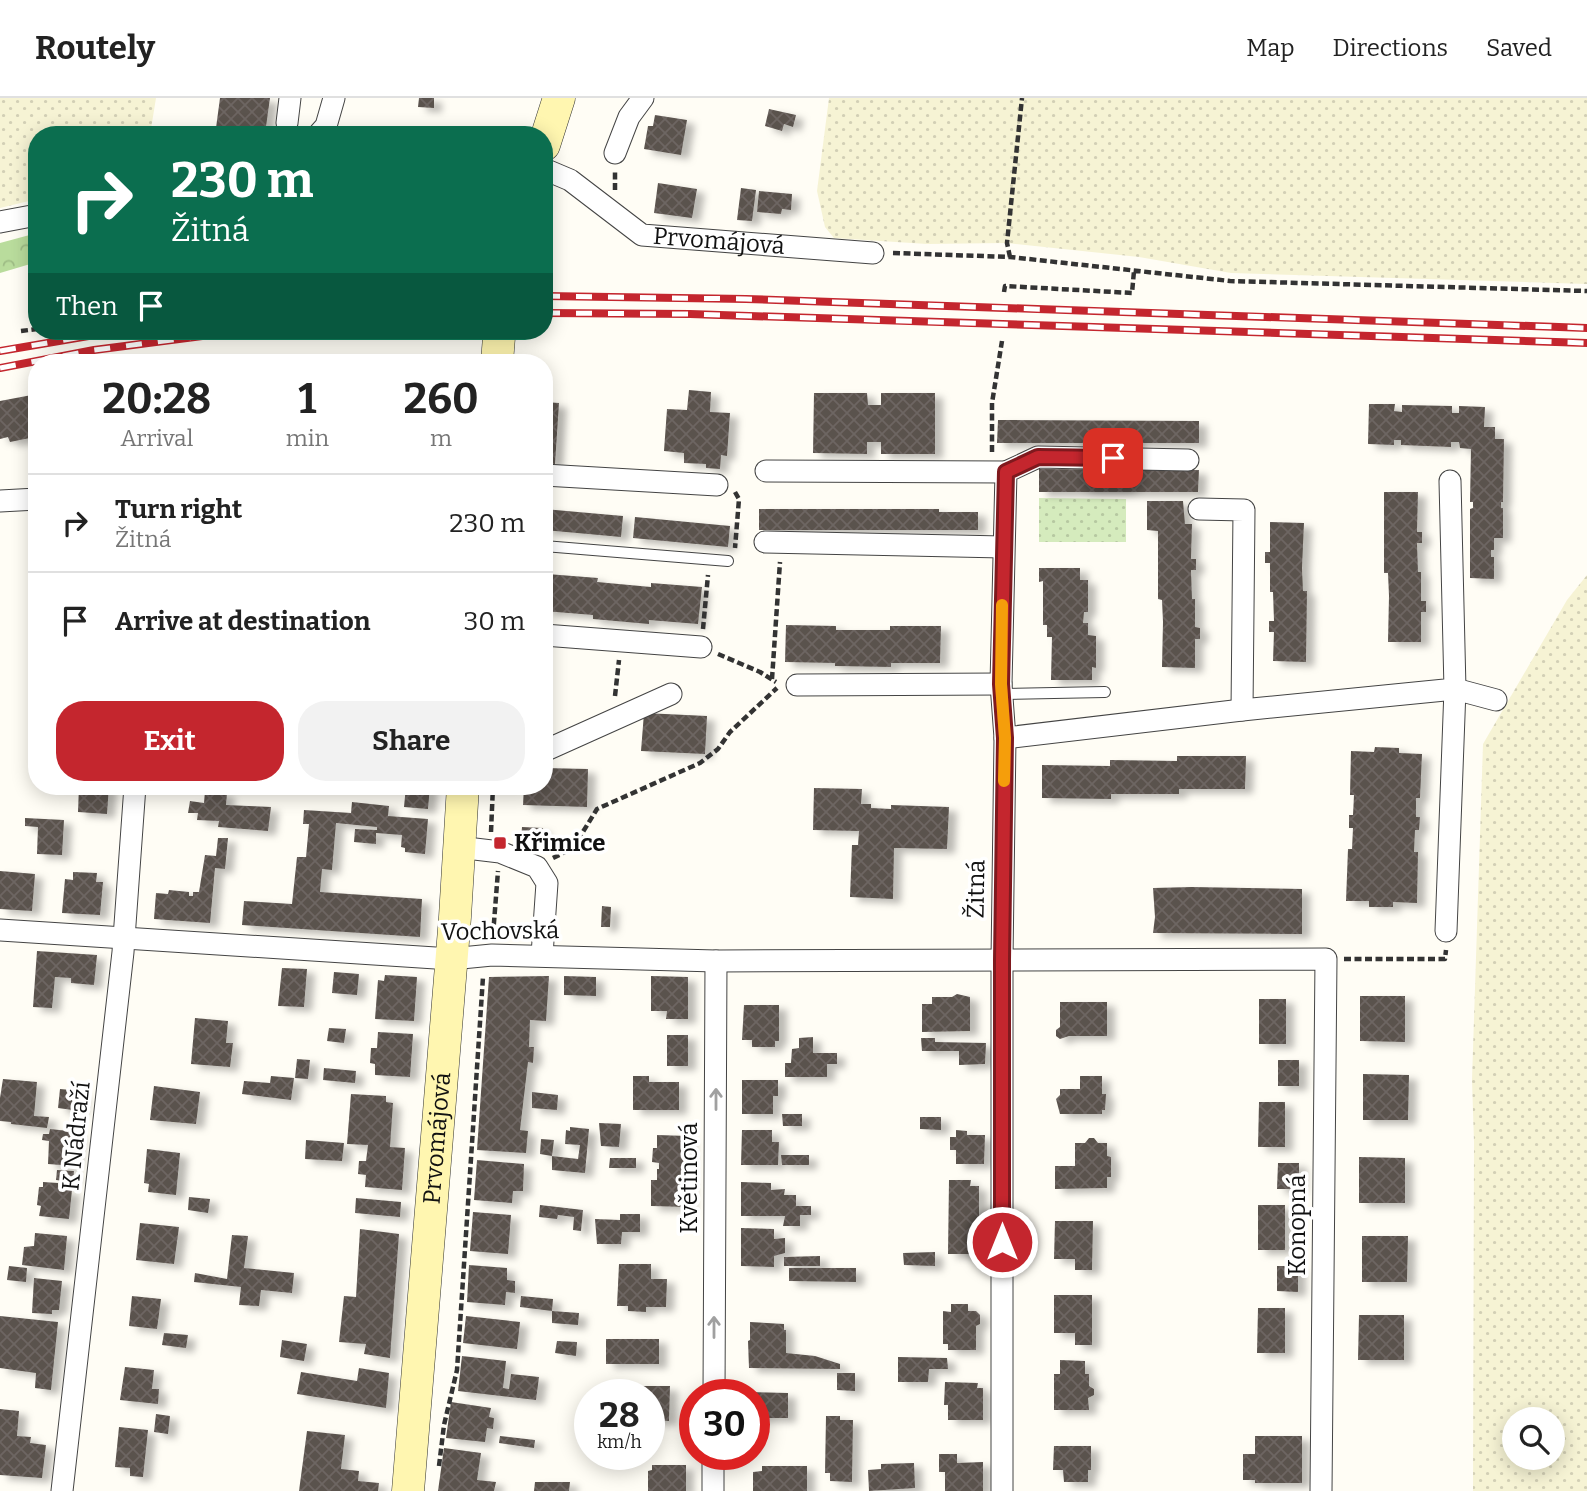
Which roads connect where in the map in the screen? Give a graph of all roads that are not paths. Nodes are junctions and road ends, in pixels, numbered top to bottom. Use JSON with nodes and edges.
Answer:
{"nodes":[{"id":1,"x":290,"y":98,"type":"edge"},
{"id":2,"x":334,"y":98,"type":"edge"},
{"id":3,"x":559,"y":98,"type":"edge"},
{"id":4,"x":643,"y":98,"type":"edge"},
{"id":5,"x":287,"y":123,"type":"dead end"},
{"id":6,"x":326,"y":126,"type":"edge"},
{"id":7,"x":550,"y":126,"type":"edge"},
{"id":8,"x":615,"y":153,"type":"road end"},
{"id":9,"x":553,"y":173,"type":"edge"},
{"id":10,"x":28,"y":217,"type":"edge"},
{"id":11,"x":0,"y":222,"type":"edge"},
{"id":12,"x":873,"y":253,"type":"road end"},
{"id":13,"x":1188,"y":460,"type":"dead end"},
{"id":14,"x":766,"y":471,"type":"dead end"},
{"id":15,"x":1006,"y":472,"type":"junction"},
{"id":16,"x":553,"y":476,"type":"edge"},
{"id":17,"x":1450,"y":481,"type":"dead end"},
{"id":18,"x":717,"y":485,"type":"road end"},
{"id":19,"x":28,"y":499,"type":"edge"},
{"id":20,"x":0,"y":501,"type":"edge"},
{"id":21,"x":1199,"y":509,"type":"dead end"},
{"id":22,"x":773,"y":542,"type":"road end"},
{"id":23,"x":553,"y":547,"type":"edge"},
{"id":24,"x":1003,"y":547,"type":"junction"},
{"id":25,"x":728,"y":561,"type":"road end"},
{"id":26,"x":553,"y":636,"type":"edge"},
{"id":27,"x":701,"y":647,"type":"road end"},
{"id":28,"x":797,"y":685,"type":"dead end"},
{"id":29,"x":1001,"y":689,"type":"junction"},
{"id":30,"x":1455,"y":690,"type":"junction"},
{"id":31,"x":1105,"y":692,"type":"dead end"},
{"id":32,"x":671,"y":694,"type":"dead end"},
{"id":33,"x":1496,"y":700,"type":"dead end"},
{"id":34,"x":1242,"y":710,"type":"junction"},
{"id":35,"x":1005,"y":738,"type":"junction"},
{"id":36,"x":553,"y":747,"type":"edge"},
{"id":37,"x":134,"y":795,"type":"edge"},
{"id":38,"x":462,"y":795,"type":"edge"},
{"id":39,"x":458,"y":847,"type":"junction"},
{"id":40,"x":0,"y":930,"type":"edge"},
{"id":41,"x":1446,"y":931,"type":"road end"},
{"id":42,"x":124,"y":940,"type":"junction"},
{"id":43,"x":542,"y":955,"type":"junction"},
{"id":44,"x":451,"y":959,"type":"junction"},
{"id":45,"x":1326,"y":959,"type":"joint"},
{"id":46,"x":1002,"y":960,"type":"junction"},
{"id":47,"x":716,"y":961,"type":"junction"},
{"id":48,"x":714,"y":1379,"type":"edge"},
{"id":49,"x":713,"y":1470,"type":"edge"},
{"id":50,"x":62,"y":1491,"type":"edge"},
{"id":51,"x":408,"y":1491,"type":"edge"},
{"id":52,"x":713,"y":1491,"type":"edge"},
{"id":53,"x":1002,"y":1491,"type":"edge"},
{"id":54,"x":1321,"y":1491,"type":"edge"}],
"edges":[{"from":1,"to":5,"type":"street"},
{"from":2,"to":6,"type":"street"},
{"from":3,"to":7,"type":"street"},
{"from":4,"to":8,"type":"street"},
{"from":9,"to":12,"type":"street","name":"Prvomájová"},
{"from":10,"to":11,"type":"street"},
{"from":13,"to":15,"type":"street"},
{"from":14,"to":15,"type":"street"},
{"from":15,"to":24,"type":"street","name":"Žitná"},
{"from":16,"to":18,"type":"street"},
{"from":17,"to":30,"type":"street"},
{"from":19,"to":20,"type":"street"},
{"from":21,"to":34,"type":"street"},
{"from":22,"to":24,"type":"street"},
{"from":23,"to":25,"type":"lane"},
{"from":24,"to":29,"type":"street","name":"Žitná"},
{"from":26,"to":27,"type":"street"},
{"from":28,"to":29,"type":"street"},
{"from":29,"to":31,"type":"lane"},
{"from":29,"to":35,"type":"street","name":"Žitná"},
{"from":30,"to":33,"type":"street"},
{"from":30,"to":34,"type":"street"},
{"from":30,"to":41,"type":"street"},
{"from":32,"to":36,"type":"street"},
{"from":34,"to":35,"type":"street"},
{"from":35,"to":46,"type":"street","name":"Žitná"},
{"from":37,"to":42,"type":"street","name":"K Nádraží"},
{"from":38,"to":39,"type":"street","name":"Prvomájová"},
{"from":39,"to":43,"type":"street"},
{"from":39,"to":44,"type":"street","name":"Prvomájová"},
{"from":40,"to":42,"type":"street","name":"Vochovská"},
{"from":42,"to":44,"type":"street","name":"Vochovská"},
{"from":42,"to":50,"type":"street","name":"K Nádraží"},
{"from":43,"to":44,"type":"street","name":"Vochovská"},
{"from":43,"to":47,"type":"street","name":"Vochovská"},
{"from":44,"to":51,"type":"street","name":"Prvomájová"},
{"from":45,"to":46,"type":"street","name":"Vochovská"},
{"from":45,"to":54,"type":"street","name":"Konopná"},
{"from":46,"to":47,"type":"street","name":"Vochovská"},
{"from":46,"to":53,"type":"street","name":"Žitná"},
{"from":48,"to":47,"type":"street","name":"Květinová","one_way":true},
{"from":49,"to":52,"type":"street"}]}
